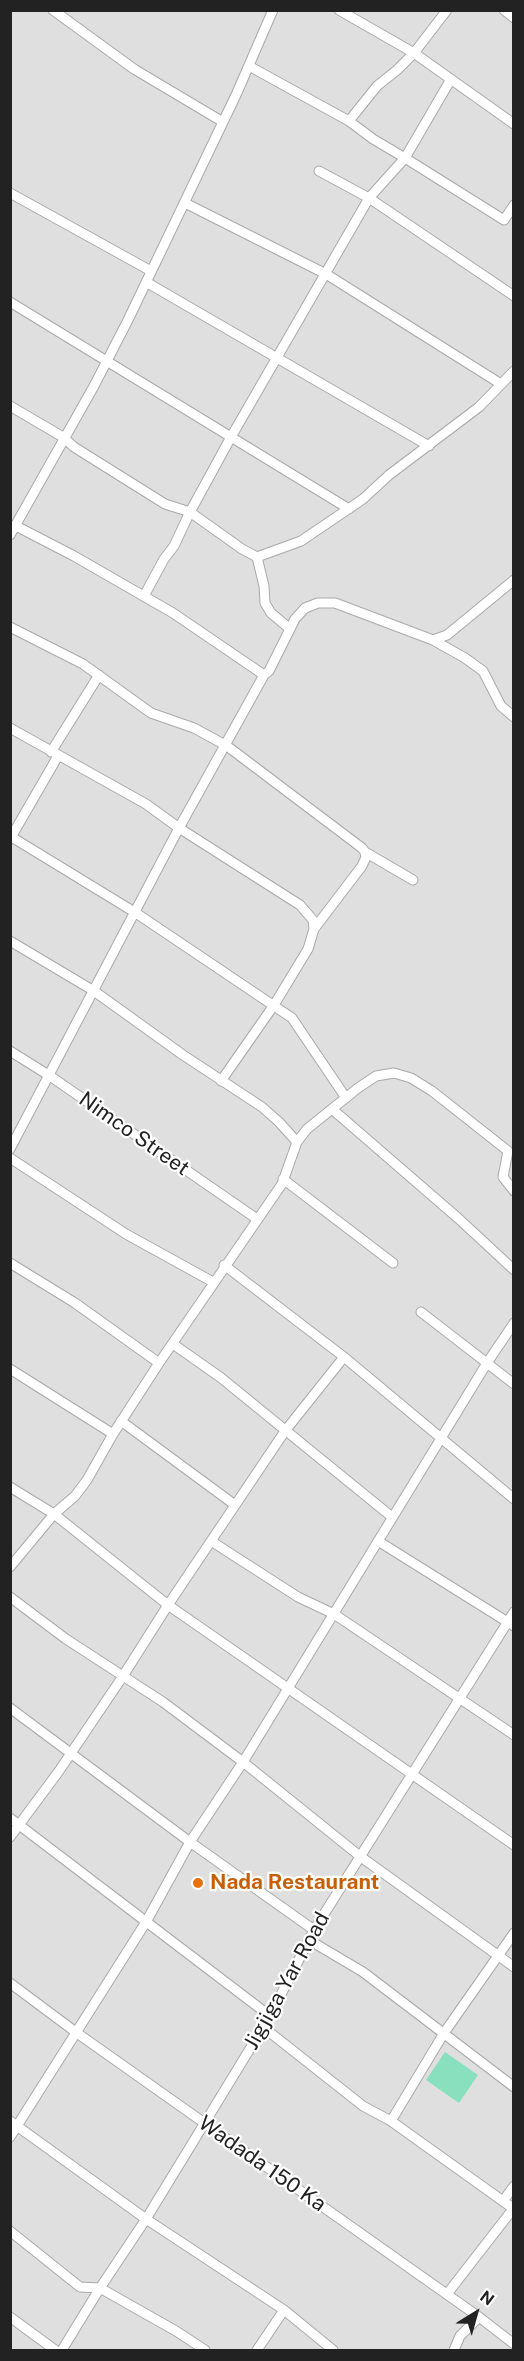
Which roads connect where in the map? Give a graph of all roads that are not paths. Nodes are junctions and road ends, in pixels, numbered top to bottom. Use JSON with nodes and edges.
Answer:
{"nodes":[{"id":1,"x":53,"y":10,"type":"edge"},
{"id":2,"x":273,"y":10,"type":"edge"},
{"id":3,"x":339,"y":10,"type":"edge"},
{"id":4,"x":447,"y":10,"type":"edge"},
{"id":5,"x":504,"y":10,"type":"edge"},
{"id":6,"x":513,"y":18,"type":"edge"},
{"id":7,"x":414,"y":52,"type":"junction"},
{"id":8,"x":249,"y":66,"type":"junction"},
{"id":9,"x":451,"y":80,"type":"junction"},
{"id":10,"x":350,"y":121,"type":"junction"},
{"id":11,"x":223,"y":122,"type":"junction"},
{"id":12,"x":513,"y":124,"type":"edge"},
{"id":13,"x":405,"y":158,"type":"junction"},
{"id":14,"x":319,"y":171,"type":"dead end"},
{"id":15,"x":10,"y":193,"type":"edge"},
{"id":16,"x":369,"y":198,"type":"junction"},
{"id":17,"x":185,"y":203,"type":"junction"},
{"id":18,"x":513,"y":205,"type":"edge"},
{"id":19,"x":504,"y":220,"type":"junction"},
{"id":20,"x":513,"y":226,"type":"edge"},
{"id":21,"x":151,"y":272,"type":"junction"},
{"id":22,"x":326,"y":274,"type":"junction"},
{"id":23,"x":146,"y":282,"type":"junction"},
{"id":24,"x":513,"y":297,"type":"edge"},
{"id":25,"x":10,"y":302,"type":"edge"},
{"id":26,"x":276,"y":357,"type":"junction"},
{"id":27,"x":107,"y":361,"type":"junction"},
{"id":28,"x":513,"y":371,"type":"edge"},
{"id":29,"x":501,"y":384,"type":"junction"},
{"id":30,"x":10,"y":406,"type":"edge"},
{"id":31,"x":231,"y":437,"type":"junction"},
{"id":32,"x":65,"y":439,"type":"junction"},
{"id":33,"x":429,"y":446,"type":"junction"},
{"id":34,"x":349,"y":509,"type":"junction"},
{"id":35,"x":190,"y":512,"type":"junction"},
{"id":36,"x":12,"y":531,"type":"edge"},
{"id":37,"x":257,"y":556,"type":"junction"},
{"id":38,"x":513,"y":580,"type":"edge"},
{"id":39,"x":144,"y":596,"type":"junction"},
{"id":40,"x":10,"y":627,"type":"edge"},
{"id":41,"x":290,"y":629,"type":"junction"},
{"id":42,"x":433,"y":640,"type":"junction"},
{"id":43,"x":99,"y":675,"type":"junction"},
{"id":44,"x":264,"y":675,"type":"junction"},
{"id":45,"x":513,"y":717,"type":"edge"},
{"id":46,"x":10,"y":728,"type":"edge"},
{"id":47,"x":227,"y":746,"type":"junction"},
{"id":48,"x":54,"y":754,"type":"junction"},
{"id":49,"x":179,"y":828,"type":"junction"},
{"id":50,"x":11,"y":838,"type":"edge"},
{"id":51,"x":365,"y":852,"type":"junction"},
{"id":52,"x":413,"y":880,"type":"dead end"},
{"id":53,"x":136,"y":913,"type":"junction"},
{"id":54,"x":314,"y":929,"type":"junction"},
{"id":55,"x":10,"y":941,"type":"edge"},
{"id":56,"x":94,"y":991,"type":"junction"},
{"id":57,"x":274,"y":1005,"type":"junction"},
{"id":58,"x":10,"y":1051,"type":"edge"},
{"id":59,"x":50,"y":1076,"type":"junction"},
{"id":60,"x":221,"y":1081,"type":"junction"},
{"id":61,"x":346,"y":1098,"type":"junction"},
{"id":62,"x":332,"y":1109,"type":"junction"},
{"id":63,"x":297,"y":1142,"type":"junction"},
{"id":64,"x":10,"y":1149,"type":"edge"},
{"id":65,"x":10,"y":1158,"type":"edge"},
{"id":66,"x":283,"y":1179,"type":"junction"},
{"id":67,"x":513,"y":1191,"type":"edge"},
{"id":68,"x":257,"y":1219,"type":"junction"},
{"id":69,"x":10,"y":1263,"type":"edge"},
{"id":70,"x":393,"y":1263,"type":"dead end"},
{"id":71,"x":224,"y":1265,"type":"junction"},
{"id":72,"x":513,"y":1270,"type":"edge"},
{"id":73,"x":213,"y":1282,"type":"junction"},
{"id":74,"x":421,"y":1312,"type":"dead end"},
{"id":75,"x":513,"y":1323,"type":"edge"},
{"id":76,"x":173,"y":1344,"type":"junction"},
{"id":77,"x":344,"y":1357,"type":"junction"},
{"id":78,"x":159,"y":1363,"type":"junction"},
{"id":79,"x":487,"y":1363,"type":"junction"},
{"id":80,"x":10,"y":1370,"type":"edge"},
{"id":81,"x":513,"y":1384,"type":"edge"},
{"id":82,"x":121,"y":1421,"type":"junction"},
{"id":83,"x":285,"y":1431,"type":"junction"},
{"id":84,"x":113,"y":1434,"type":"junction"},
{"id":85,"x":441,"y":1440,"type":"junction"},
{"id":86,"x":10,"y":1487,"type":"edge"},
{"id":87,"x":513,"y":1499,"type":"edge"},
{"id":88,"x":235,"y":1505,"type":"junction"},
{"id":89,"x":54,"y":1514,"type":"junction"},
{"id":90,"x":392,"y":1517,"type":"junction"},
{"id":91,"x":211,"y":1541,"type":"junction"},
{"id":92,"x":378,"y":1541,"type":"junction"},
{"id":93,"x":10,"y":1568,"type":"edge"},
{"id":94,"x":10,"y":1597,"type":"edge"},
{"id":95,"x":168,"y":1605,"type":"junction"},
{"id":96,"x":513,"y":1612,"type":"edge"},
{"id":97,"x":334,"y":1614,"type":"junction"},
{"id":98,"x":510,"y":1625,"type":"edge"},
{"id":99,"x":123,"y":1676,"type":"junction"},
{"id":100,"x":288,"y":1687,"type":"junction"},
{"id":101,"x":460,"y":1698,"type":"junction"},
{"id":102,"x":10,"y":1708,"type":"edge"},
{"id":103,"x":513,"y":1735,"type":"edge"},
{"id":104,"x":72,"y":1753,"type":"junction"},
{"id":105,"x":243,"y":1762,"type":"junction"},
{"id":106,"x":413,"y":1773,"type":"junction"},
{"id":107,"x":10,"y":1818,"type":"edge"},
{"id":108,"x":20,"y":1826,"type":"junction"},
{"id":109,"x":10,"y":1837,"type":"edge"},
{"id":110,"x":190,"y":1842,"type":"junction"},
{"id":111,"x":513,"y":1845,"type":"edge"},
{"id":112,"x":361,"y":1857,"type":"junction"},
{"id":113,"x":146,"y":1922,"type":"junction"},
{"id":114,"x":314,"y":1930,"type":"junction"},
{"id":115,"x":513,"y":1933,"type":"edge"},
{"id":116,"x":309,"y":1940,"type":"junction"},
{"id":117,"x":499,"y":1955,"type":"junction"},
{"id":118,"x":513,"y":1967,"type":"edge"},
{"id":119,"x":10,"y":1983,"type":"edge"},
{"id":120,"x":270,"y":2016,"type":"junction"},
{"id":121,"x":262,"y":2027,"type":"junction"},
{"id":122,"x":77,"y":2032,"type":"junction"},
{"id":123,"x":444,"y":2033,"type":"junction"},
{"id":124,"x":513,"y":2086,"type":"edge"},
{"id":125,"x":391,"y":2121,"type":"junction"},
{"id":126,"x":204,"y":2122,"type":"junction"},
{"id":127,"x":14,"y":2124,"type":"edge"},
{"id":128,"x":10,"y":2137,"type":"edge"},
{"id":129,"x":513,"y":2186,"type":"edge"},
{"id":130,"x":503,"y":2201,"type":"junction"},
{"id":131,"x":513,"y":2209,"type":"edge"},
{"id":132,"x":146,"y":2219,"type":"junction"},
{"id":133,"x":10,"y":2231,"type":"edge"},
{"id":134,"x":100,"y":2288,"type":"junction"},
{"id":135,"x":447,"y":2294,"type":"junction"},
{"id":136,"x":284,"y":2310,"type":"junction"},
{"id":137,"x":479,"y":2316,"type":"junction"},
{"id":138,"x":10,"y":2317,"type":"edge"},
{"id":139,"x":513,"y":2344,"type":"edge"},
{"id":140,"x":55,"y":2350,"type":"edge"},
{"id":141,"x":62,"y":2350,"type":"edge"},
{"id":142,"x":205,"y":2350,"type":"edge"},
{"id":143,"x":257,"y":2350,"type":"edge"},
{"id":144,"x":333,"y":2350,"type":"edge"},
{"id":145,"x":454,"y":2350,"type":"edge"}],
"edges":[{"from":1,"to":11,"type":"street"},
{"from":2,"to":8,"type":"street"},
{"from":3,"to":7,"type":"street"},
{"from":4,"to":7,"type":"street"},
{"from":5,"to":6,"type":"street"},
{"from":7,"to":9,"type":"street"},
{"from":7,"to":10,"type":"street"},
{"from":8,"to":10,"type":"street"},
{"from":8,"to":11,"type":"street"},
{"from":9,"to":12,"type":"street"},
{"from":9,"to":13,"type":"street"},
{"from":10,"to":13,"type":"street"},
{"from":11,"to":17,"type":"street"},
{"from":13,"to":16,"type":"street"},
{"from":13,"to":19,"type":"street"},
{"from":14,"to":16,"type":"street"},
{"from":15,"to":21,"type":"street"},
{"from":16,"to":22,"type":"street"},
{"from":16,"to":24,"type":"street"},
{"from":17,"to":21,"type":"street"},
{"from":17,"to":22,"type":"street"},
{"from":18,"to":19,"type":"street"},
{"from":19,"to":20,"type":"street"},
{"from":21,"to":23,"type":"street"},
{"from":22,"to":26,"type":"street"},
{"from":22,"to":29,"type":"street"},
{"from":23,"to":26,"type":"street"},
{"from":23,"to":27,"type":"street"},
{"from":25,"to":27,"type":"street"},
{"from":26,"to":31,"type":"street"},
{"from":26,"to":33,"type":"street"},
{"from":27,"to":31,"type":"street"},
{"from":27,"to":32,"type":"street"},
{"from":28,"to":29,"type":"street"},
{"from":29,"to":33,"type":"street"},
{"from":30,"to":32,"type":"street"},
{"from":31,"to":34,"type":"street"},
{"from":31,"to":35,"type":"street"},
{"from":32,"to":35,"type":"street"},
{"from":32,"to":36,"type":"street"},
{"from":33,"to":34,"type":"street"},
{"from":34,"to":37,"type":"street"},
{"from":35,"to":37,"type":"street"},
{"from":35,"to":39,"type":"street"},
{"from":36,"to":39,"type":"street"},
{"from":37,"to":41,"type":"street"},
{"from":38,"to":42,"type":"street"},
{"from":39,"to":44,"type":"street"},
{"from":40,"to":43,"type":"street"},
{"from":41,"to":42,"type":"street"},
{"from":41,"to":44,"type":"street"},
{"from":42,"to":45,"type":"street"},
{"from":43,"to":47,"type":"street"},
{"from":43,"to":48,"type":"street"},
{"from":44,"to":47,"type":"street"},
{"from":46,"to":48,"type":"street"},
{"from":47,"to":49,"type":"street"},
{"from":47,"to":51,"type":"street"},
{"from":48,"to":49,"type":"street"},
{"from":48,"to":50,"type":"street"},
{"from":49,"to":53,"type":"street"},
{"from":49,"to":54,"type":"street"},
{"from":50,"to":53,"type":"street"},
{"from":51,"to":52,"type":"street"},
{"from":51,"to":54,"type":"street"},
{"from":53,"to":56,"type":"street"},
{"from":53,"to":57,"type":"street"},
{"from":54,"to":57,"type":"street"},
{"from":55,"to":56,"type":"street"},
{"from":56,"to":59,"type":"street"},
{"from":56,"to":60,"type":"street"},
{"from":57,"to":60,"type":"street"},
{"from":57,"to":61,"type":"street"},
{"from":58,"to":59,"type":"street","name":"Nimco Street"},
{"from":59,"to":64,"type":"street"},
{"from":59,"to":68,"type":"street","name":"Nimco Street"},
{"from":60,"to":63,"type":"street"},
{"from":61,"to":62,"type":"street"},
{"from":61,"to":67,"type":"street"},
{"from":62,"to":63,"type":"street"},
{"from":62,"to":72,"type":"street"},
{"from":63,"to":66,"type":"street"},
{"from":65,"to":73,"type":"street"},
{"from":66,"to":68,"type":"street"},
{"from":66,"to":70,"type":"street"},
{"from":68,"to":71,"type":"street"},
{"from":69,"to":78,"type":"street"},
{"from":71,"to":73,"type":"street"},
{"from":71,"to":77,"type":"street"},
{"from":73,"to":76,"type":"street"},
{"from":74,"to":79,"type":"street"},
{"from":75,"to":79,"type":"street"},
{"from":76,"to":78,"type":"street"},
{"from":76,"to":83,"type":"street"},
{"from":77,"to":83,"type":"street"},
{"from":77,"to":85,"type":"street"},
{"from":78,"to":82,"type":"street"},
{"from":79,"to":81,"type":"street"},
{"from":79,"to":85,"type":"street"},
{"from":80,"to":84,"type":"street"},
{"from":82,"to":84,"type":"street"},
{"from":82,"to":88,"type":"street"},
{"from":83,"to":88,"type":"street"},
{"from":83,"to":90,"type":"street"},
{"from":84,"to":89,"type":"street"},
{"from":85,"to":87,"type":"street"},
{"from":85,"to":90,"type":"street"},
{"from":86,"to":89,"type":"street"},
{"from":88,"to":91,"type":"street"},
{"from":89,"to":93,"type":"street"},
{"from":89,"to":95,"type":"street"},
{"from":90,"to":92,"type":"street"},
{"from":91,"to":95,"type":"street"},
{"from":91,"to":97,"type":"street"},
{"from":92,"to":97,"type":"street"},
{"from":92,"to":98,"type":"street"},
{"from":94,"to":99,"type":"street"},
{"from":95,"to":99,"type":"street"},
{"from":95,"to":100,"type":"street"},
{"from":96,"to":98,"type":"street","name":"Jigjiga Yar Road"},
{"from":97,"to":100,"type":"street"},
{"from":97,"to":101,"type":"street"},
{"from":98,"to":101,"type":"street","name":"Jigjiga Yar Road"},
{"from":99,"to":104,"type":"street"},
{"from":99,"to":105,"type":"street"},
{"from":100,"to":105,"type":"street"},
{"from":100,"to":106,"type":"street"},
{"from":101,"to":103,"type":"street"},
{"from":101,"to":106,"type":"street","name":"Jigjiga Yar Road"},
{"from":102,"to":104,"type":"street"},
{"from":104,"to":108,"type":"street"},
{"from":104,"to":110,"type":"street"},
{"from":105,"to":110,"type":"street"},
{"from":105,"to":112,"type":"street"},
{"from":106,"to":111,"type":"street"},
{"from":106,"to":112,"type":"street","name":"Jigjiga Yar Road"},
{"from":107,"to":108,"type":"street"},
{"from":108,"to":109,"type":"street"},
{"from":108,"to":113,"type":"street"},
{"from":110,"to":113,"type":"street"},
{"from":110,"to":114,"type":"street"},
{"from":112,"to":114,"type":"street","name":"Jigjiga Yar Road"},
{"from":112,"to":117,"type":"street"},
{"from":113,"to":120,"type":"street"},
{"from":113,"to":122,"type":"street"},
{"from":114,"to":116,"type":"street","name":"Jigjiga Yar Road"},
{"from":115,"to":117,"type":"street"},
{"from":116,"to":120,"type":"street","name":"Jigjiga Yar Road"},
{"from":116,"to":123,"type":"street"},
{"from":117,"to":118,"type":"street"},
{"from":117,"to":123,"type":"street"},
{"from":119,"to":122,"type":"street","name":"Wadada 150 Ka"},
{"from":120,"to":121,"type":"street","name":"Jigjiga Yar Road"},
{"from":121,"to":125,"type":"street"},
{"from":121,"to":126,"type":"street","name":"Jigjiga Yar Road"},
{"from":122,"to":126,"type":"street","name":"Wadada 150 Ka"},
{"from":122,"to":127,"type":"street"},
{"from":123,"to":124,"type":"street"},
{"from":123,"to":125,"type":"street"},
{"from":125,"to":130,"type":"street"},
{"from":126,"to":132,"type":"street","name":"Jigjiga Yar Road"},
{"from":126,"to":135,"type":"street","name":"Wadada 150 Ka"},
{"from":127,"to":128,"type":"street"},
{"from":127,"to":132,"type":"street"},
{"from":129,"to":130,"type":"street"},
{"from":130,"to":131,"type":"street"},
{"from":131,"to":135,"type":"street"},
{"from":132,"to":134,"type":"street","name":"Jigjiga Yar Road"},
{"from":132,"to":136,"type":"street"},
{"from":133,"to":134,"type":"street"},
{"from":134,"to":141,"type":"street","name":"Jigjiga Yar Road"},
{"from":134,"to":142,"type":"street"},
{"from":135,"to":137,"type":"street","name":"Wadada 150 Ka"},
{"from":136,"to":143,"type":"street"},
{"from":136,"to":144,"type":"street"},
{"from":137,"to":139,"type":"street","name":"Wadada 150 Ka"},
{"from":137,"to":145,"type":"street"},
{"from":138,"to":140,"type":"street"}]}
